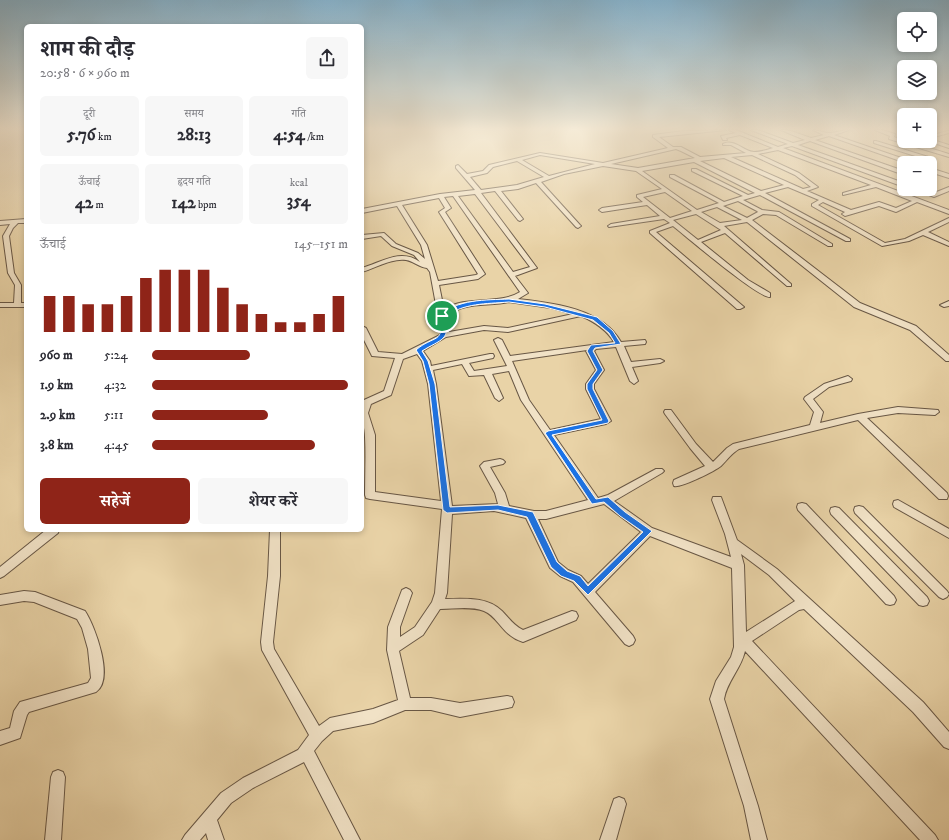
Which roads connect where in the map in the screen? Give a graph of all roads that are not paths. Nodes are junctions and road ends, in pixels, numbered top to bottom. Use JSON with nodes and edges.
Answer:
{"nodes":[{"id":1,"x":460,"y":169,"type":"edge"},
{"id":2,"x":488,"y":169,"type":"edge"},
{"id":3,"x":534,"y":169,"type":"edge"},
{"id":4,"x":585,"y":169,"type":"edge"},
{"id":5,"x":632,"y":169,"type":"edge"},
{"id":6,"x":643,"y":169,"type":"edge"},
{"id":7,"x":714,"y":169,"type":"edge"},
{"id":8,"x":752,"y":169,"type":"edge"},
{"id":9,"x":786,"y":169,"type":"edge"},
{"id":10,"x":832,"y":169,"type":"edge"},
{"id":11,"x":859,"y":169,"type":"edge"},
{"id":12,"x":638,"y":170,"type":"junction"},
{"id":13,"x":694,"y":170,"type":"dead end"},
{"id":14,"x":792,"y":172,"type":"junction"},
{"id":15,"x":937,"y":172,"type":"edge"},
{"id":16,"x":466,"y":176,"type":"junction"},
{"id":17,"x":672,"y":176,"type":"dead end"},
{"id":18,"x":949,"y":176,"type":"edge"},
{"id":19,"x":769,"y":177,"type":"junction"},
{"id":20,"x":549,"y":178,"type":"junction"},
{"id":21,"x":536,"y":182,"type":"junction"},
{"id":22,"x":897,"y":183,"type":"edge"},
{"id":23,"x":788,"y":185,"type":"junction"},
{"id":24,"x":875,"y":186,"type":"junction"},
{"id":25,"x":949,"y":189,"type":"edge"},
{"id":26,"x":666,"y":190,"type":"junction"},
{"id":27,"x":498,"y":191,"type":"junction"},
{"id":28,"x":802,"y":191,"type":"junction"},
{"id":29,"x":479,"y":192,"type":"junction"},
{"id":30,"x":937,"y":193,"type":"edge"},
{"id":31,"x":454,"y":194,"type":"junction"},
{"id":32,"x":759,"y":194,"type":"junction"},
{"id":33,"x":845,"y":194,"type":"dead end"},
{"id":34,"x":440,"y":196,"type":"junction"},
{"id":35,"x":748,"y":197,"type":"junction"},
{"id":36,"x":739,"y":200,"type":"junction"},
{"id":37,"x":823,"y":200,"type":"junction"},
{"id":38,"x":916,"y":201,"type":"junction"},
{"id":39,"x":647,"y":203,"type":"junction"},
{"id":40,"x":399,"y":204,"type":"junction"},
{"id":41,"x":722,"y":205,"type":"junction"},
{"id":42,"x":602,"y":210,"type":"dead end"},
{"id":43,"x":364,"y":211,"type":"edge"},
{"id":44,"x":697,"y":212,"type":"junction"},
{"id":45,"x":761,"y":212,"type":"junction"},
{"id":46,"x":850,"y":212,"type":"junction"},
{"id":47,"x":949,"y":212,"type":"edge"},
{"id":48,"x":834,"y":217,"type":"junction"},
{"id":49,"x":520,"y":218,"type":"dead end"},
{"id":50,"x":669,"y":220,"type":"junction"},
{"id":51,"x":747,"y":220,"type":"junction"},
{"id":52,"x":949,"y":220,"type":"edge"},
{"id":53,"x":24,"y":221,"type":"edge"},
{"id":54,"x":16,"y":222,"type":"junction"},
{"id":55,"x":0,"y":223,"type":"edge"},
{"id":56,"x":719,"y":225,"type":"junction"},
{"id":57,"x":578,"y":226,"type":"dead end"},
{"id":58,"x":611,"y":226,"type":"dead end"},
{"id":59,"x":725,"y":231,"type":"junction"},
{"id":60,"x":922,"y":232,"type":"junction"},
{"id":61,"x":3,"y":236,"type":"edge"},
{"id":62,"x":364,"y":237,"type":"edge"},
{"id":63,"x":848,"y":240,"type":"dead end"},
{"id":64,"x":697,"y":242,"type":"junction"},
{"id":65,"x":949,"y":244,"type":"edge"},
{"id":66,"x":830,"y":245,"type":"dead end"},
{"id":67,"x":431,"y":267,"type":"junction"},
{"id":68,"x":364,"y":269,"type":"edge"},
{"id":69,"x":511,"y":275,"type":"junction"},
{"id":70,"x":436,"y":284,"type":"junction"},
{"id":71,"x":789,"y":284,"type":"dead end"},
{"id":72,"x":767,"y":295,"type":"dead end"},
{"id":73,"x":509,"y":300,"type":"junction"},
{"id":74,"x":17,"y":305,"type":"junction"},
{"id":75,"x":24,"y":305,"type":"edge"},
{"id":76,"x":1,"y":307,"type":"edge"},
{"id":77,"x":740,"y":307,"type":"dead end"},
{"id":78,"x":581,"y":314,"type":"junction"},
{"id":79,"x":442,"y":316,"type":"junction"},
{"id":80,"x":364,"y":332,"type":"edge"},
{"id":81,"x":444,"y":334,"type":"junction"},
{"id":82,"x":498,"y":340,"type":"dead end"},
{"id":83,"x":642,"y":342,"type":"dead end"},
{"id":84,"x":618,"y":344,"type":"junction"},
{"id":85,"x":593,"y":347,"type":"junction"},
{"id":86,"x":418,"y":350,"type":"junction"},
{"id":87,"x":401,"y":356,"type":"junction"},
{"id":88,"x":490,"y":356,"type":"dead end"},
{"id":89,"x":508,"y":359,"type":"junction"},
{"id":90,"x":949,"y":359,"type":"edge"},
{"id":91,"x":464,"y":361,"type":"junction"},
{"id":92,"x":660,"y":361,"type":"dead end"},
{"id":93,"x":627,"y":365,"type":"junction"},
{"id":94,"x":512,"y":368,"type":"junction"},
{"id":95,"x":428,"y":369,"type":"junction"},
{"id":96,"x":486,"y":372,"type":"junction"},
{"id":97,"x":848,"y":380,"type":"dead end"},
{"id":98,"x":634,"y":381,"type":"dead end"},
{"id":99,"x":499,"y":398,"type":"dead end"},
{"id":100,"x":364,"y":411,"type":"edge"},
{"id":101,"x":668,"y":412,"type":"dead end"},
{"id":102,"x":935,"y":412,"type":"dead end"},
{"id":103,"x":364,"y":417,"type":"edge"},
{"id":104,"x":860,"y":417,"type":"junction"},
{"id":105,"x":814,"y":427,"type":"junction"},
{"id":106,"x":548,"y":433,"type":"junction"},
{"id":107,"x":500,"y":462,"type":"dead end"},
{"id":108,"x":712,"y":467,"type":"junction"},
{"id":109,"x":659,"y":471,"type":"dead end"},
{"id":110,"x":678,"y":483,"type":"dead end"},
{"id":111,"x":943,"y":496,"type":"dead end"},
{"id":112,"x":605,"y":499,"type":"junction"},
{"id":113,"x":717,"y":500,"type":"dead end"},
{"id":114,"x":594,"y":502,"type":"junction"},
{"id":115,"x":898,"y":504,"type":"dead end"},
{"id":116,"x":802,"y":507,"type":"dead end"},
{"id":117,"x":447,"y":508,"type":"junction"},
{"id":118,"x":504,"y":508,"type":"junction"},
{"id":119,"x":859,"y":510,"type":"dead end"},
{"id":120,"x":835,"y":511,"type":"dead end"},
{"id":121,"x":530,"y":514,"type":"junction"},
{"id":122,"x":648,"y":531,"type":"junction"},
{"id":123,"x":51,"y":532,"type":"edge"},
{"id":124,"x":275,"y":532,"type":"edge"},
{"id":125,"x":949,"y":534,"type":"edge"},
{"id":126,"x":732,"y":542,"type":"junction"},
{"id":127,"x":738,"y":565,"type":"junction"},
{"id":128,"x":0,"y":573,"type":"edge"},
{"id":129,"x":588,"y":592,"type":"junction"},
{"id":130,"x":406,"y":593,"type":"dead end"},
{"id":131,"x":943,"y":594,"type":"dead end"},
{"id":132,"x":0,"y":600,"type":"edge"},
{"id":133,"x":890,"y":600,"type":"dead end"},
{"id":134,"x":923,"y":601,"type":"dead end"},
{"id":135,"x":437,"y":604,"type":"junction"},
{"id":136,"x":806,"y":604,"type":"junction"},
{"id":137,"x":572,"y":616,"type":"dead end"},
{"id":138,"x":741,"y":638,"type":"junction"},
{"id":139,"x":629,"y":640,"type":"dead end"},
{"id":140,"x":394,"y":648,"type":"junction"},
{"id":141,"x":507,"y":702,"type":"dead end"},
{"id":142,"x":405,"y":704,"type":"junction"},
{"id":143,"x":317,"y":736,"type":"junction"},
{"id":144,"x":0,"y":738,"type":"edge"},
{"id":145,"x":949,"y":742,"type":"edge"},
{"id":146,"x":307,"y":752,"type":"junction"},
{"id":147,"x":58,"y":777,"type":"dead end"},
{"id":148,"x":618,"y":804,"type":"dead end"},
{"id":149,"x":209,"y":817,"type":"junction"},
{"id":150,"x":53,"y":840,"type":"edge"},
{"id":151,"x":190,"y":840,"type":"edge"},
{"id":152,"x":216,"y":840,"type":"edge"},
{"id":153,"x":352,"y":840,"type":"edge"},
{"id":154,"x":608,"y":840,"type":"edge"},
{"id":155,"x":760,"y":840,"type":"edge"},
{"id":156,"x":930,"y":840,"type":"edge"}],
"edges":[{"from":1,"to":16,"type":"street"},
{"from":2,"to":16,"type":"street"},
{"from":3,"to":20,"type":"street"},
{"from":4,"to":20,"type":"street"},
{"from":5,"to":12,"type":"street"},
{"from":6,"to":12,"type":"street"},
{"from":7,"to":32,"type":"street"},
{"from":8,"to":19,"type":"street"},
{"from":9,"to":14,"type":"street"},
{"from":10,"to":24,"type":"street"},
{"from":11,"to":22,"type":"street"},
{"from":12,"to":26,"type":"street"},
{"from":13,"to":35,"type":"street"},
{"from":14,"to":19,"type":"street"},
{"from":14,"to":28,"type":"street"},
{"from":15,"to":18,"type":"street"},
{"from":16,"to":29,"type":"street"},
{"from":17,"to":41,"type":"street"},
{"from":19,"to":23,"type":"street"},
{"from":20,"to":21,"type":"street"},
{"from":21,"to":27,"type":"street"},
{"from":21,"to":57,"type":"street"},
{"from":23,"to":28,"type":"street"},
{"from":23,"to":32,"type":"street"},
{"from":24,"to":33,"type":"street"},
{"from":24,"to":38,"type":"street"},
{"from":25,"to":30,"type":"street"},
{"from":26,"to":39,"type":"street"},
{"from":26,"to":44,"type":"street"},
{"from":27,"to":29,"type":"street"},
{"from":27,"to":49,"type":"street"},
{"from":28,"to":37,"type":"street"},
{"from":29,"to":31,"type":"street"},
{"from":29,"to":69,"type":"street"},
{"from":31,"to":34,"type":"street"},
{"from":31,"to":69,"type":"street"},
{"from":32,"to":35,"type":"street"},
{"from":32,"to":63,"type":"street"},
{"from":34,"to":40,"type":"street"},
{"from":34,"to":70,"type":"street"},
{"from":35,"to":36,"type":"street"},
{"from":36,"to":41,"type":"street"},
{"from":36,"to":45,"type":"street"},
{"from":37,"to":46,"type":"street"},
{"from":37,"to":48,"type":"street"},
{"from":38,"to":46,"type":"street"},
{"from":38,"to":47,"type":"street"},
{"from":39,"to":42,"type":"street"},
{"from":39,"to":50,"type":"street"},
{"from":40,"to":43,"type":"street"},
{"from":40,"to":67,"type":"street"},
{"from":41,"to":44,"type":"street"},
{"from":41,"to":51,"type":"street"},
{"from":44,"to":50,"type":"street"},
{"from":44,"to":56,"type":"street"},
{"from":45,"to":51,"type":"street"},
{"from":45,"to":66,"type":"street"},
{"from":46,"to":48,"type":"street"},
{"from":48,"to":60,"type":"street"},
{"from":50,"to":58,"type":"street"},
{"from":50,"to":64,"type":"street"},
{"from":50,"to":77,"type":"street"},
{"from":51,"to":56,"type":"street"},
{"from":51,"to":90,"type":"street"},
{"from":52,"to":60,"type":"street"},
{"from":53,"to":54,"type":"street"},
{"from":54,"to":55,"type":"street"},
{"from":54,"to":61,"type":"street"},
{"from":56,"to":59,"type":"street"},
{"from":59,"to":64,"type":"street"},
{"from":59,"to":71,"type":"street"},
{"from":60,"to":65,"type":"street"},
{"from":61,"to":74,"type":"street"},
{"from":62,"to":67,"type":"street"},
{"from":64,"to":72,"type":"street"},
{"from":67,"to":68,"type":"street"},
{"from":67,"to":70,"type":"street"},
{"from":69,"to":73,"type":"street"},
{"from":70,"to":79,"type":"street"},
{"from":73,"to":78,"type":"street"},
{"from":73,"to":79,"type":"street"},
{"from":74,"to":75,"type":"street"},
{"from":74,"to":76,"type":"street"},
{"from":78,"to":81,"type":"street"},
{"from":78,"to":84,"type":"street"},
{"from":79,"to":81,"type":"street"},
{"from":80,"to":87,"type":"street"},
{"from":81,"to":86,"type":"street"},
{"from":82,"to":89,"type":"street"},
{"from":83,"to":84,"type":"street"},
{"from":84,"to":85,"type":"street"},
{"from":84,"to":93,"type":"street"},
{"from":85,"to":89,"type":"street"},
{"from":85,"to":106,"type":"street"},
{"from":86,"to":87,"type":"street"},
{"from":86,"to":95,"type":"street"},
{"from":87,"to":100,"type":"street"},
{"from":88,"to":91,"type":"street"},
{"from":89,"to":94,"type":"street"},
{"from":91,"to":95,"type":"street"},
{"from":91,"to":96,"type":"street"},
{"from":92,"to":93,"type":"street"},
{"from":93,"to":98,"type":"street"},
{"from":94,"to":96,"type":"street"},
{"from":94,"to":106,"type":"street"},
{"from":95,"to":117,"type":"street"},
{"from":96,"to":99,"type":"street"},
{"from":97,"to":105,"type":"street"},
{"from":101,"to":108,"type":"street"},
{"from":102,"to":104,"type":"street"},
{"from":103,"to":117,"type":"street"},
{"from":104,"to":105,"type":"street"},
{"from":104,"to":111,"type":"street"},
{"from":105,"to":108,"type":"street"},
{"from":106,"to":114,"type":"street"},
{"from":107,"to":118,"type":"street"},
{"from":108,"to":110,"type":"street"},
{"from":109,"to":112,"type":"street"},
{"from":112,"to":114,"type":"street"},
{"from":112,"to":122,"type":"street"},
{"from":113,"to":126,"type":"street"},
{"from":114,"to":121,"type":"street"},
{"from":115,"to":125,"type":"street"},
{"from":116,"to":133,"type":"street"},
{"from":117,"to":118,"type":"street"},
{"from":117,"to":135,"type":"street"},
{"from":118,"to":121,"type":"street"},
{"from":119,"to":131,"type":"street"},
{"from":120,"to":134,"type":"street"},
{"from":121,"to":129,"type":"street"},
{"from":122,"to":127,"type":"street"},
{"from":122,"to":129,"type":"street"},
{"from":123,"to":128,"type":"street"},
{"from":124,"to":143,"type":"street"},
{"from":126,"to":127,"type":"street"},
{"from":126,"to":136,"type":"street"},
{"from":127,"to":138,"type":"street"},
{"from":129,"to":139,"type":"street"},
{"from":130,"to":140,"type":"street"},
{"from":132,"to":144,"type":"street"},
{"from":135,"to":137,"type":"street"},
{"from":135,"to":140,"type":"street"},
{"from":136,"to":138,"type":"street"},
{"from":136,"to":145,"type":"street"},
{"from":138,"to":155,"type":"street"},
{"from":138,"to":156,"type":"street"},
{"from":140,"to":142,"type":"street"},
{"from":141,"to":142,"type":"street"},
{"from":142,"to":143,"type":"street"},
{"from":143,"to":146,"type":"street"},
{"from":146,"to":149,"type":"street"},
{"from":146,"to":153,"type":"street"},
{"from":147,"to":150,"type":"street"},
{"from":148,"to":154,"type":"street"},
{"from":149,"to":151,"type":"street"},
{"from":149,"to":152,"type":"street"}]}
